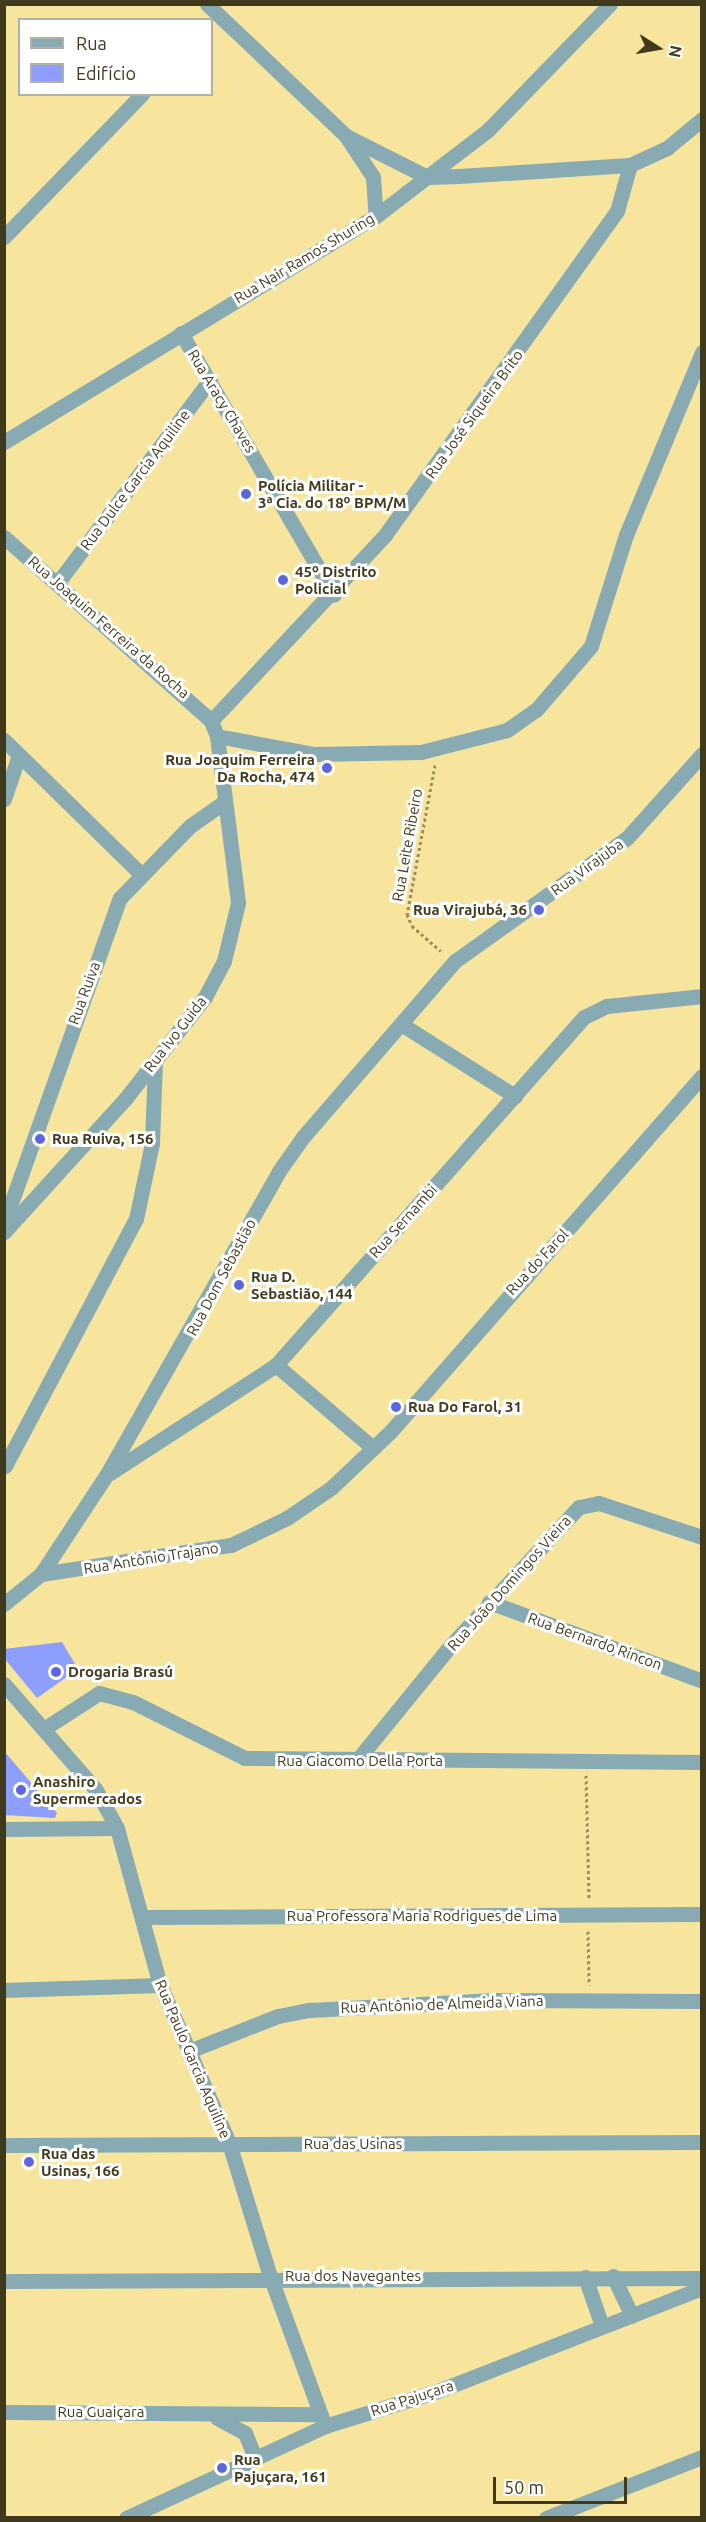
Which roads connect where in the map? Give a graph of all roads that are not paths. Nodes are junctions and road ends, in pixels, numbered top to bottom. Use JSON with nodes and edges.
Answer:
{"nodes":[{"id":1,"x":610,"y":4,"type":"edge"},
{"id":2,"x":216,"y":11,"type":"edge"},
{"id":3,"x":140,"y":96,"type":"edge"},
{"id":4,"x":702,"y":119,"type":"edge"},
{"id":5,"x":345,"y":136,"type":"junction"},
{"id":6,"x":630,"y":165,"type":"junction"},
{"id":7,"x":427,"y":177,"type":"junction"},
{"id":8,"x":376,"y":216,"type":"junction"},
{"id":9,"x":8,"y":228,"type":"edge"},
{"id":10,"x":181,"y":333,"type":"junction"},
{"id":11,"x":702,"y":352,"type":"edge"},
{"id":12,"x":210,"y":380,"type":"junction"},
{"id":13,"x":4,"y":442,"type":"edge"},
{"id":14,"x":4,"y":537,"type":"edge"},
{"id":15,"x":59,"y":581,"type":"junction"},
{"id":16,"x":334,"y":595,"type":"junction"},
{"id":17,"x":211,"y":721,"type":"junction"},
{"id":18,"x":217,"y":735,"type":"junction"},
{"id":19,"x":4,"y":740,"type":"edge"},
{"id":20,"x":19,"y":754,"type":"junction"},
{"id":21,"x":700,"y":761,"type":"edge"},
{"id":22,"x":4,"y":799,"type":"edge"},
{"id":23,"x":224,"y":802,"type":"junction"},
{"id":24,"x":141,"y":874,"type":"junction"},
{"id":25,"x":455,"y":962,"type":"joint"},
{"id":26,"x":702,"y":996,"type":"edge"},
{"id":27,"x":401,"y":1024,"type":"junction"},
{"id":28,"x":156,"y":1060,"type":"junction"},
{"id":29,"x":702,"y":1076,"type":"edge"},
{"id":30,"x":515,"y":1096,"type":"junction"},
{"id":31,"x":4,"y":1223,"type":"edge"},
{"id":32,"x":4,"y":1232,"type":"edge"},
{"id":33,"x":276,"y":1365,"type":"junction"},
{"id":34,"x":373,"y":1448,"type":"junction"},
{"id":35,"x":5,"y":1466,"type":"edge"},
{"id":36,"x":107,"y":1474,"type":"junction"},
{"id":37,"x":702,"y":1537,"type":"edge"},
{"id":38,"x":41,"y":1574,"type":"junction"},
{"id":39,"x":489,"y":1602,"type":"junction"},
{"id":40,"x":4,"y":1604,"type":"edge"},
{"id":41,"x":702,"y":1681,"type":"edge"},
{"id":42,"x":4,"y":1684,"type":"edge"},
{"id":43,"x":45,"y":1728,"type":"junction"},
{"id":44,"x":358,"y":1759,"type":"junction"},
{"id":45,"x":702,"y":1762,"type":"edge"},
{"id":46,"x":117,"y":1828,"type":"junction"},
{"id":47,"x":4,"y":1829,"type":"edge"},
{"id":48,"x":702,"y":1914,"type":"edge"},
{"id":49,"x":143,"y":1917,"type":"junction"},
{"id":50,"x":160,"y":1985,"type":"junction"},
{"id":51,"x":4,"y":1990,"type":"edge"},
{"id":52,"x":702,"y":2001,"type":"edge"},
{"id":53,"x":189,"y":2051,"type":"junction"},
{"id":54,"x":702,"y":2142,"type":"edge"},
{"id":55,"x":229,"y":2143,"type":"junction"},
{"id":56,"x":4,"y":2145,"type":"edge"},
{"id":57,"x":270,"y":2276,"type":"junction"},
{"id":58,"x":613,"y":2276,"type":"junction"},
{"id":59,"x":585,"y":2277,"type":"junction"},
{"id":60,"x":702,"y":2278,"type":"edge"},
{"id":61,"x":4,"y":2281,"type":"edge"},
{"id":62,"x":702,"y":2288,"type":"edge"},
{"id":63,"x":632,"y":2316,"type":"junction"},
{"id":64,"x":602,"y":2326,"type":"junction"},
{"id":65,"x":4,"y":2412,"type":"edge"},
{"id":66,"x":197,"y":2413,"type":"junction"},
{"id":67,"x":322,"y":2420,"type":"junction"},
{"id":68,"x":702,"y":2457,"type":"edge"},
{"id":69,"x":248,"y":2464,"type":"junction"},
{"id":70,"x":126,"y":2517,"type":"edge"},
{"id":71,"x":546,"y":2517,"type":"edge"}],
"edges":[{"from":1,"to":7,"type":"street","name":"Rua Nair Ramos Shuring"},
{"from":2,"to":5,"type":"street"},
{"from":3,"to":9,"type":"street"},
{"from":4,"to":6,"type":"street"},
{"from":5,"to":7,"type":"street"},
{"from":5,"to":8,"type":"street"},
{"from":6,"to":7,"type":"street"},
{"from":6,"to":16,"type":"street","name":"Rua José Siqueira Brito"},
{"from":7,"to":8,"type":"street","name":"Rua Nair Ramos Shuring"},
{"from":8,"to":10,"type":"street","name":"Rua Nair Ramos Shuring"},
{"from":10,"to":12,"type":"street","name":"Rua Aracy Chaves"},
{"from":10,"to":13,"type":"street","name":"Rua Nair Ramos Shuring"},
{"from":11,"to":18,"type":"street"},
{"from":12,"to":15,"type":"street","name":"Rua Dulce Garcia Aquiline"},
{"from":12,"to":16,"type":"street","name":"Rua Aracy Chaves"},
{"from":14,"to":15,"type":"street","name":"Rua Joaquim Ferreira da Rocha"},
{"from":15,"to":17,"type":"street","name":"Rua Joaquim Ferreira da Rocha"},
{"from":16,"to":17,"type":"street","name":"Rua José Siqueira Brito"},
{"from":17,"to":18,"type":"street","name":"Rua Ivo Guida"},
{"from":18,"to":23,"type":"street","name":"Rua Ivo Guida"},
{"from":19,"to":20,"type":"street"},
{"from":20,"to":22,"type":"street"},
{"from":20,"to":24,"type":"street"},
{"from":21,"to":25,"type":"street","name":"Rua Virajuba"},
{"from":23,"to":24,"type":"street","name":"Rua Ruiva"},
{"from":23,"to":28,"type":"street","name":"Rua Ivo Guida"},
{"from":24,"to":31,"type":"street","name":"Rua Ruiva"},
{"from":25,"to":27,"type":"street","name":"Rua Dom Sebastião"},
{"from":26,"to":30,"type":"street","name":"Rua Sernambi"},
{"from":27,"to":30,"type":"street"},
{"from":27,"to":36,"type":"street","name":"Rua Dom Sebastião"},
{"from":28,"to":32,"type":"street","name":"Rua Ivo Guida"},
{"from":28,"to":35,"type":"street"},
{"from":29,"to":34,"type":"street","name":"Rua do Farol"},
{"from":30,"to":33,"type":"street","name":"Rua Sernambi"},
{"from":33,"to":34,"type":"street"},
{"from":33,"to":36,"type":"street","name":"Rua Sernambi"},
{"from":34,"to":38,"type":"street","name":"Rua Antônio Trajano"},
{"from":36,"to":38,"type":"street","name":"Rua Dom Sebastião"},
{"from":37,"to":39,"type":"street","name":"Rua João Domingos Vieira"},
{"from":38,"to":40,"type":"street","name":"Rua Dom Sebastião"},
{"from":39,"to":41,"type":"street","name":"Rua Bernardo Rincon"},
{"from":39,"to":44,"type":"street","name":"Rua João Domingos Vieira"},
{"from":42,"to":43,"type":"street","name":"Rua Paulo Garcia Aquiline"},
{"from":43,"to":44,"type":"street","name":"Rua Giacomo Della Porta"},
{"from":43,"to":46,"type":"street","name":"Rua Paulo Garcia Aquiline"},
{"from":44,"to":45,"type":"street","name":"Rua Giacomo Della Porta"},
{"from":46,"to":47,"type":"street"},
{"from":46,"to":49,"type":"street","name":"Rua Paulo Garcia Aquiline"},
{"from":48,"to":49,"type":"street","name":"Rua Professora Maria Rodrigues de Lima"},
{"from":49,"to":50,"type":"street","name":"Rua Paulo Garcia Aquiline"},
{"from":50,"to":51,"type":"street"},
{"from":50,"to":53,"type":"street","name":"Rua Paulo Garcia Aquiline"},
{"from":52,"to":53,"type":"street","name":"Rua Antônio de Almeida Viana"},
{"from":53,"to":55,"type":"street","name":"Rua Paulo Garcia Aquiline"},
{"from":54,"to":55,"type":"street","name":"Rua das Usinas"},
{"from":55,"to":56,"type":"street","name":"Rua das Usinas"},
{"from":55,"to":57,"type":"street","name":"Rua Paulo Garcia Aquiline"},
{"from":57,"to":59,"type":"street","name":"Rua dos Navegantes"},
{"from":57,"to":61,"type":"street","name":"Rua dos Navegantes"},
{"from":57,"to":67,"type":"street","name":"Rua Paulo Garcia Aquiline"},
{"from":58,"to":59,"type":"street","name":"Rua dos Navegantes"},
{"from":58,"to":60,"type":"street","name":"Rua dos Navegantes"},
{"from":58,"to":63,"type":"street"},
{"from":59,"to":64,"type":"street"},
{"from":62,"to":63,"type":"street","name":"Rua Pajuçara"},
{"from":63,"to":64,"type":"street","name":"Rua Pajuçara"},
{"from":64,"to":67,"type":"street","name":"Rua Pajuçara"},
{"from":65,"to":66,"type":"street","name":"Rua Guaiçara"},
{"from":66,"to":67,"type":"street","name":"Rua Guaiçara"},
{"from":66,"to":69,"type":"street","name":"Rua Guaiçara"},
{"from":67,"to":69,"type":"street","name":"Rua Pajuçara"},
{"from":68,"to":71,"type":"street"},
{"from":69,"to":70,"type":"street","name":"Rua Pajuçara"}]}
